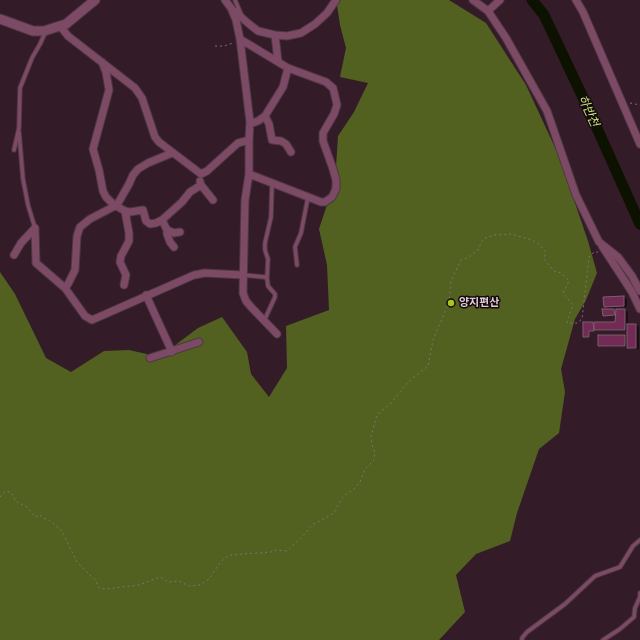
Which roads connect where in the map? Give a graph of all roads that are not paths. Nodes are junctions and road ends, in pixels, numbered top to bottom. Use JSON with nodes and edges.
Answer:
{"nodes":[{"id":1,"x":95,"y":0,"type":"edge"},
{"id":2,"x":225,"y":0,"type":"edge"},
{"id":3,"x":235,"y":0,"type":"edge"},
{"id":4,"x":336,"y":0,"type":"edge"},
{"id":5,"x":473,"y":0,"type":"edge"},
{"id":6,"x":500,"y":0,"type":"edge"},
{"id":7,"x":576,"y":0,"type":"edge"},
{"id":8,"x":230,"y":8,"type":"junction"},
{"id":9,"x":490,"y":9,"type":"junction"},
{"id":10,"x":0,"y":19,"type":"edge"},
{"id":11,"x":244,"y":20,"type":"junction"},
{"id":12,"x":60,"y":26,"type":"junction"},
{"id":13,"x":46,"y":30,"type":"junction"},
{"id":14,"x":275,"y":35,"type":"junction"},
{"id":15,"x":240,"y":39,"type":"junction"},
{"id":16,"x":278,"y":61,"type":"junction"},
{"id":17,"x":102,"y":62,"type":"junction"},
{"id":18,"x":288,"y":68,"type":"junction"},
{"id":19,"x":265,"y":116,"type":"junction"},
{"id":20,"x":250,"y":124,"type":"junction"},
{"id":21,"x":19,"y":128,"type":"junction"},
{"id":22,"x":638,"y":139,"type":"edge"},
{"id":23,"x":249,"y":140,"type":"junction"},
{"id":24,"x":640,"y":144,"type":"edge"},
{"id":25,"x":14,"y":150,"type":"dead end"},
{"id":26,"x":291,"y":152,"type":"dead end"},
{"id":27,"x":172,"y":153,"type":"junction"},
{"id":28,"x":201,"y":174,"type":"junction"},
{"id":29,"x":249,"y":174,"type":"junction"},
{"id":30,"x":272,"y":183,"type":"junction"},
{"id":31,"x":201,"y":185,"type":"junction"},
{"id":32,"x":308,"y":198,"type":"junction"},
{"id":33,"x":214,"y":200,"type":"dead end"},
{"id":34,"x":117,"y":206,"type":"junction"},
{"id":35,"x":125,"y":211,"type":"junction"},
{"id":36,"x":162,"y":220,"type":"junction"},
{"id":37,"x":35,"y":228,"type":"junction"},
{"id":38,"x":167,"y":230,"type":"junction"},
{"id":39,"x":180,"y":232,"type":"dead end"},
{"id":40,"x":599,"y":242,"type":"junction"},
{"id":41,"x":174,"y":247,"type":"dead end"},
{"id":42,"x":14,"y":255,"type":"dead end"},
{"id":43,"x":296,"y":265,"type":"dead end"},
{"id":44,"x":243,"y":275,"type":"junction"},
{"id":45,"x":267,"y":278,"type":"junction"},
{"id":46,"x":124,"y":285,"type":"dead end"},
{"id":47,"x":65,"y":288,"type":"junction"},
{"id":48,"x":640,"y":291,"type":"edge"},
{"id":49,"x":146,"y":295,"type":"junction"},
{"id":50,"x":640,"y":309,"type":"edge"},
{"id":51,"x":264,"y":320,"type":"junction"},
{"id":52,"x":278,"y":334,"type":"dead end"},
{"id":53,"x":199,"y":342,"type":"dead end"},
{"id":54,"x":172,"y":352,"type":"junction"},
{"id":55,"x":150,"y":358,"type":"dead end"},
{"id":56,"x":640,"y":540,"type":"edge"},
{"id":57,"x":640,"y":593,"type":"edge"},
{"id":58,"x":522,"y":640,"type":"edge"},
{"id":59,"x":603,"y":640,"type":"edge"}],
"edges":[{"from":1,"to":12,"type":"street"},
{"from":2,"to":8,"type":"street"},
{"from":3,"to":11,"type":"lane"},
{"from":4,"to":14,"type":"street"},
{"from":5,"to":9,"type":"street"},
{"from":6,"to":9,"type":"street"},
{"from":7,"to":22,"type":"street"},
{"from":8,"to":11,"type":"street"},
{"from":8,"to":15,"type":"street"},
{"from":9,"to":40,"type":"street"},
{"from":10,"to":13,"type":"street"},
{"from":11,"to":14,"type":"street"},
{"from":12,"to":13,"type":"street"},
{"from":12,"to":17,"type":"street"},
{"from":13,"to":21,"type":"lane"},
{"from":14,"to":16,"type":"street"},
{"from":15,"to":16,"type":"street"},
{"from":15,"to":20,"type":"street"},
{"from":16,"to":18,"type":"street"},
{"from":17,"to":27,"type":"street"},
{"from":17,"to":34,"type":"street"},
{"from":18,"to":19,"type":"street"},
{"from":18,"to":32,"type":"street"},
{"from":19,"to":20,"type":"street"},
{"from":19,"to":26,"type":"street"},
{"from":20,"to":23,"type":"street"},
{"from":21,"to":25,"type":"lane"},
{"from":21,"to":37,"type":"lane"},
{"from":22,"to":24,"type":"street"},
{"from":23,"to":28,"type":"street"},
{"from":23,"to":29,"type":"street"},
{"from":27,"to":28,"type":"street"},
{"from":27,"to":34,"type":"street"},
{"from":28,"to":31,"type":"street"},
{"from":29,"to":30,"type":"street"},
{"from":29,"to":44,"type":"street"},
{"from":30,"to":32,"type":"street"},
{"from":30,"to":45,"type":"lane"},
{"from":31,"to":33,"type":"street"},
{"from":31,"to":36,"type":"street"},
{"from":32,"to":43,"type":"lane"},
{"from":34,"to":35,"type":"street"},
{"from":34,"to":47,"type":"street"},
{"from":35,"to":36,"type":"street"},
{"from":35,"to":46,"type":"street"},
{"from":36,"to":38,"type":"street"},
{"from":37,"to":42,"type":"street"},
{"from":37,"to":47,"type":"street"},
{"from":38,"to":39,"type":"street"},
{"from":38,"to":41,"type":"street"},
{"from":40,"to":48,"type":"street"},
{"from":40,"to":50,"type":"street"},
{"from":44,"to":45,"type":"lane"},
{"from":44,"to":49,"type":"street"},
{"from":44,"to":51,"type":"street"},
{"from":45,"to":51,"type":"lane"},
{"from":47,"to":49,"type":"street"},
{"from":49,"to":54,"type":"street"},
{"from":51,"to":52,"type":"street"},
{"from":53,"to":54,"type":"street"},
{"from":54,"to":55,"type":"street"},
{"from":56,"to":58,"type":"lane"},
{"from":57,"to":59,"type":"lane"}]}
